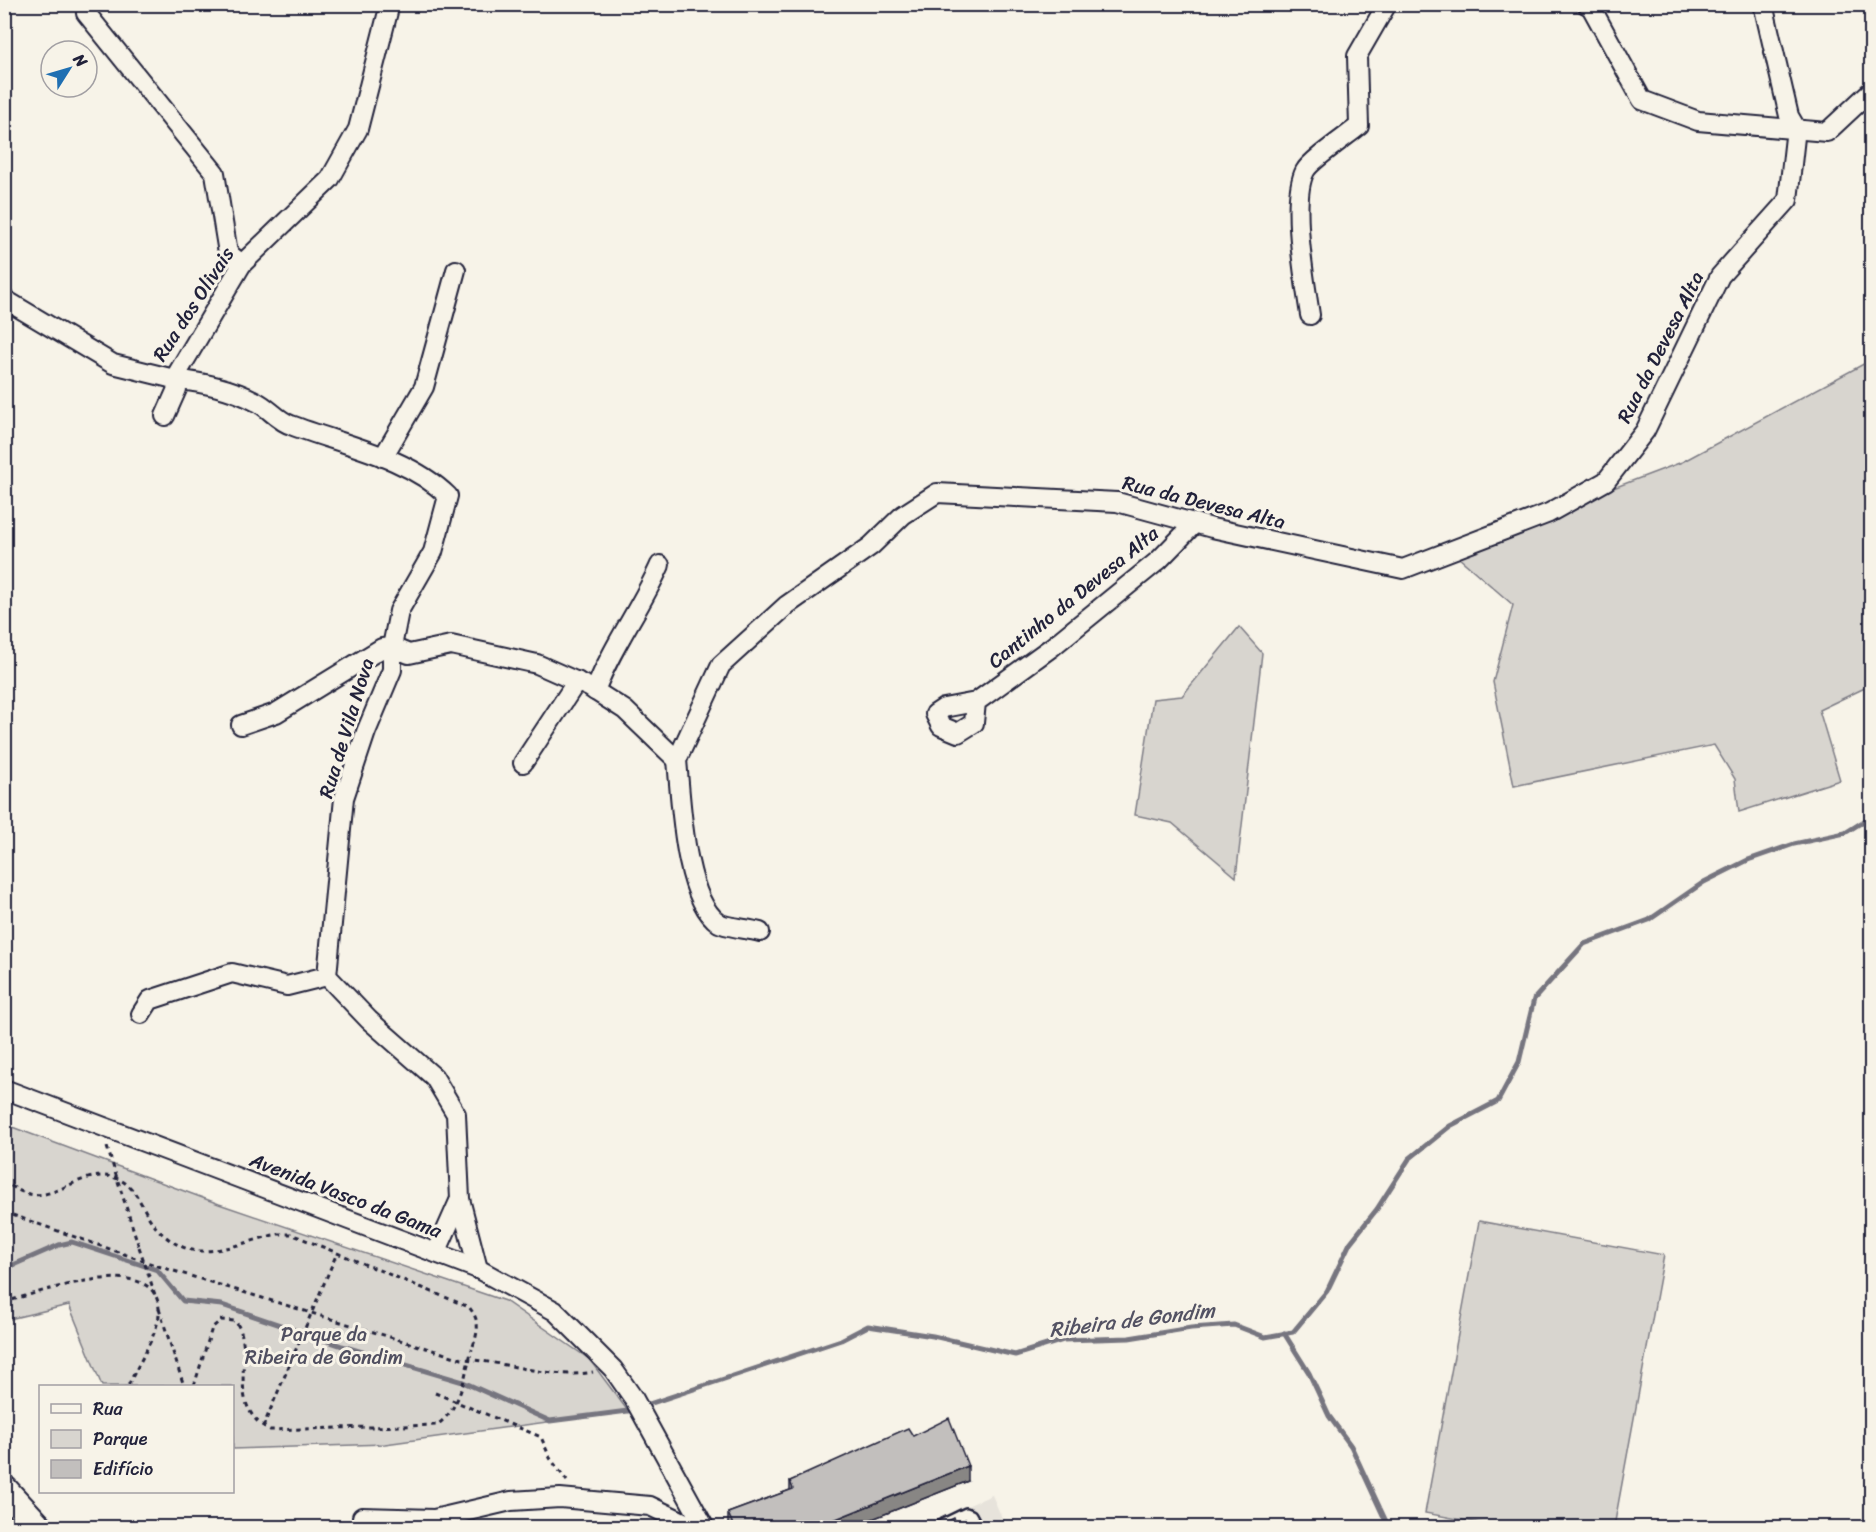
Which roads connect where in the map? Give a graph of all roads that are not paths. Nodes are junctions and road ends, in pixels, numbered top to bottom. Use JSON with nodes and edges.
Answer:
{"nodes":[{"id":1,"x":90,"y":4,"type":"edge"},
{"id":2,"x":390,"y":4,"type":"edge"},
{"id":3,"x":1387,"y":4,"type":"edge"},
{"id":4,"x":1586,"y":4,"type":"edge"},
{"id":5,"x":1764,"y":4,"type":"edge"},
{"id":6,"x":1872,"y":90,"type":"edge"},
{"id":7,"x":1796,"y":128,"type":"junction"},
{"id":8,"x":242,"y":264,"type":"junction"},
{"id":9,"x":456,"y":270,"type":"dead end"},
{"id":10,"x":4,"y":298,"type":"edge"},
{"id":11,"x":1310,"y":315,"type":"dead end"},
{"id":12,"x":174,"y":379,"type":"junction"},
{"id":13,"x":165,"y":416,"type":"dead end"},
{"id":14,"x":383,"y":457,"type":"junction"},
{"id":15,"x":1196,"y":523,"type":"junction"},
{"id":16,"x":660,"y":565,"type":"dead end"},
{"id":17,"x":392,"y":647,"type":"junction"},
{"id":18,"x":577,"y":681,"type":"junction"},
{"id":19,"x":595,"y":691,"type":"junction"},
{"id":20,"x":976,"y":702,"type":"dead end"},
{"id":21,"x":241,"y":725,"type":"dead end"},
{"id":22,"x":677,"y":760,"type":"junction"},
{"id":23,"x":523,"y":763,"type":"dead end"},
{"id":24,"x":760,"y":932,"type":"dead end"},
{"id":25,"x":327,"y":976,"type":"junction"},
{"id":26,"x":141,"y":1014,"type":"dead end"},
{"id":27,"x":4,"y":1089,"type":"edge"},
{"id":28,"x":460,"y":1199,"type":"junction"},
{"id":29,"x":436,"y":1253,"type":"junction"},
{"id":30,"x":478,"y":1269,"type":"junction"},
{"id":31,"x":4,"y":1489,"type":"edge"},
{"id":32,"x":363,"y":1517,"type":"dead end"},
{"id":33,"x":40,"y":1527,"type":"edge"},
{"id":34,"x":696,"y":1527,"type":"edge"},
{"id":35,"x":705,"y":1527,"type":"edge"},
{"id":36,"x":935,"y":1527,"type":"edge"},
{"id":37,"x":978,"y":1527,"type":"edge"}],
"edges":[{"from":1,"to":8,"type":"street"},
{"from":2,"to":8,"type":"street","name":"Rua dos Olivais"},
{"from":3,"to":11,"type":"street"},
{"from":4,"to":7,"type":"street"},
{"from":5,"to":7,"type":"street","name":"Rua da Devesa Alta"},
{"from":6,"to":7,"type":"street"},
{"from":7,"to":15,"type":"street","name":"Rua da Devesa Alta"},
{"from":8,"to":12,"type":"street","name":"Rua dos Olivais"},
{"from":9,"to":14,"type":"street"},
{"from":10,"to":12,"type":"street","name":"Rua dos Olivais"},
{"from":12,"to":13,"type":"street"},
{"from":12,"to":14,"type":"street","name":"Rua de Vila Nova"},
{"from":14,"to":17,"type":"street","name":"Rua de Vila Nova"},
{"from":15,"to":20,"type":"street","name":"Cantinho da Devesa Alta"},
{"from":15,"to":22,"type":"street","name":"Rua da Devesa Alta"},
{"from":16,"to":19,"type":"street"},
{"from":17,"to":18,"type":"street"},
{"from":17,"to":21,"type":"street"},
{"from":17,"to":25,"type":"street","name":"Rua de Vila Nova"},
{"from":18,"to":19,"type":"street"},
{"from":18,"to":23,"type":"street"},
{"from":19,"to":22,"type":"street"},
{"from":22,"to":24,"type":"street"},
{"from":25,"to":26,"type":"street"},
{"from":25,"to":28,"type":"street"},
{"from":27,"to":29,"type":"street","name":"Avenida Vasco da Gama"},
{"from":28,"to":29,"type":"street"},
{"from":28,"to":30,"type":"street"},
{"from":29,"to":30,"type":"street","name":"Avenida Vasco da Gama"},
{"from":30,"to":35,"type":"street","name":"Avenida Vasco da Gama"},
{"from":31,"to":33,"type":"main road"},
{"from":32,"to":34,"type":"street"},
{"from":36,"to":37,"type":"lane"}]}
